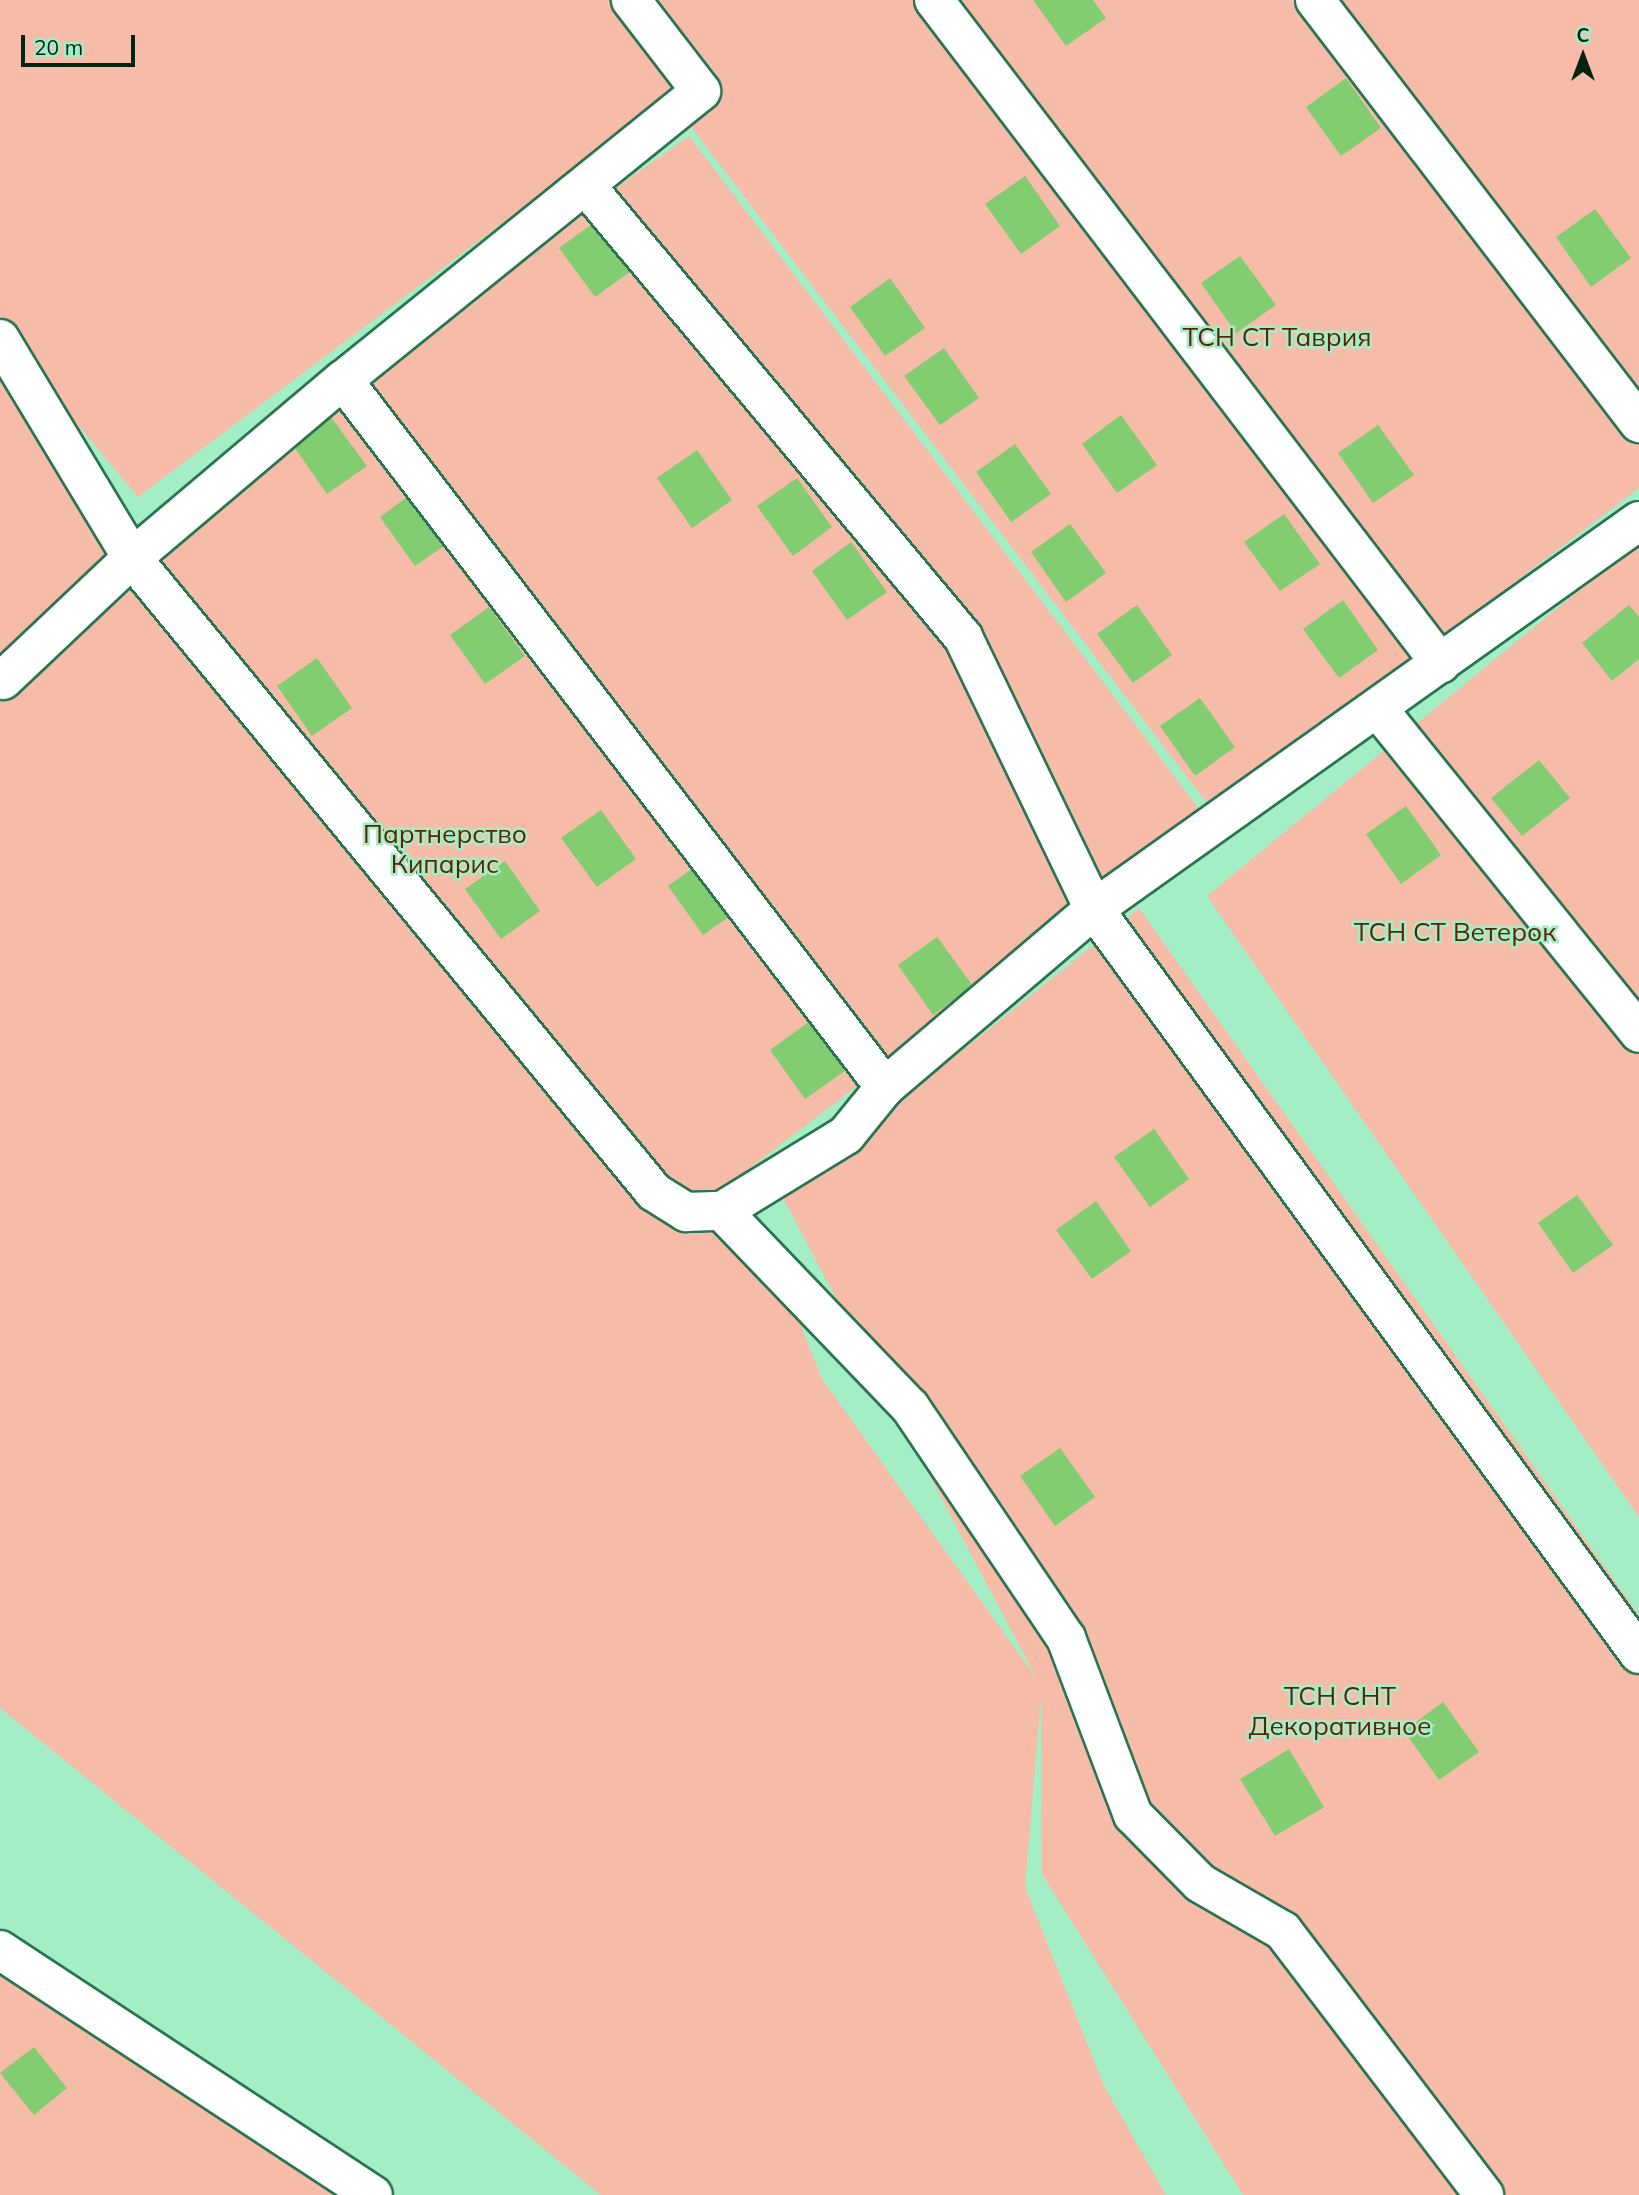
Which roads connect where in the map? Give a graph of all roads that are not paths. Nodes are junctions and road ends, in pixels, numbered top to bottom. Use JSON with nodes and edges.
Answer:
{"nodes":[{"id":1,"x":631,"y":0,"type":"edge"},
{"id":2,"x":934,"y":0,"type":"edge"},
{"id":3,"x":1315,"y":0,"type":"edge"},
{"id":4,"x":586,"y":186,"type":"junction"},
{"id":5,"x":0,"y":339,"type":"edge"},
{"id":6,"x":343,"y":380,"type":"junction"},
{"id":7,"x":1639,"y":423,"type":"edge"},
{"id":8,"x":1639,"y":521,"type":"edge"},
{"id":9,"x":132,"y":558,"type":"junction"},
{"id":10,"x":1441,"y":664,"type":"junction"},
{"id":11,"x":3,"y":680,"type":"dead end"},
{"id":12,"x":1378,"y":709,"type":"junction"},
{"id":13,"x":1094,"y":909,"type":"junction"},
{"id":14,"x":1639,"y":1034,"type":"edge"},
{"id":15,"x":885,"y":1087,"type":"junction"},
{"id":16,"x":722,"y":1211,"type":"junction"},
{"id":17,"x":1639,"y":1654,"type":"edge"},
{"id":18,"x":0,"y":1950,"type":"edge"},
{"id":19,"x":373,"y":2195,"type":"edge"},
{"id":20,"x":1484,"y":2195,"type":"edge"}],
"edges":[{"from":1,"to":4,"type":"street"},
{"from":2,"to":10,"type":"street"},
{"from":3,"to":7,"type":"street"},
{"from":4,"to":6,"type":"street"},
{"from":4,"to":13,"type":"street"},
{"from":5,"to":9,"type":"street"},
{"from":6,"to":9,"type":"street"},
{"from":6,"to":15,"type":"street"},
{"from":8,"to":10,"type":"street"},
{"from":9,"to":11,"type":"street"},
{"from":9,"to":16,"type":"street"},
{"from":10,"to":12,"type":"street"},
{"from":12,"to":13,"type":"street"},
{"from":12,"to":14,"type":"street"},
{"from":13,"to":15,"type":"street"},
{"from":13,"to":17,"type":"street"},
{"from":15,"to":16,"type":"street"},
{"from":16,"to":20,"type":"street"},
{"from":18,"to":19,"type":"street"}]}
